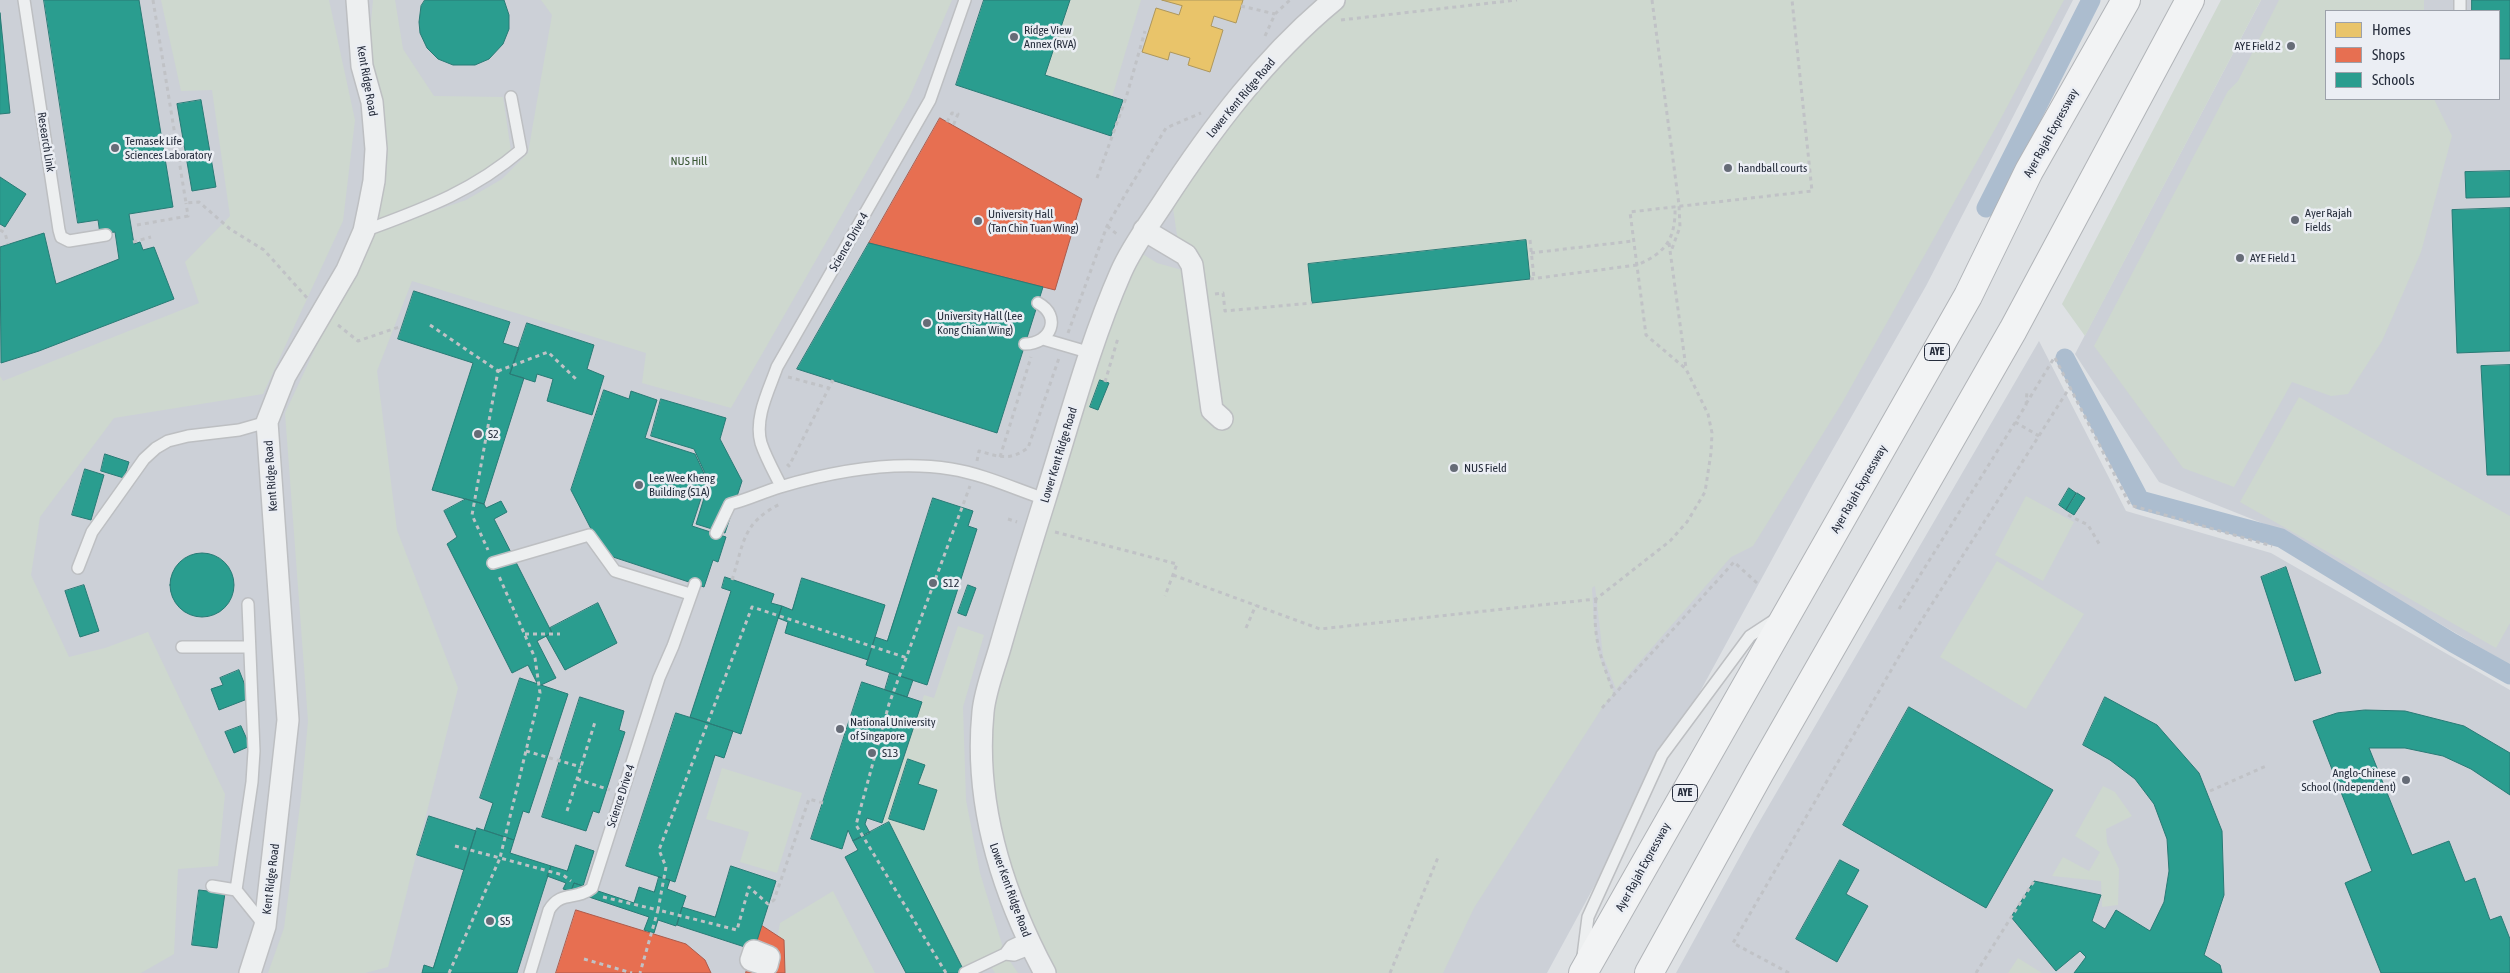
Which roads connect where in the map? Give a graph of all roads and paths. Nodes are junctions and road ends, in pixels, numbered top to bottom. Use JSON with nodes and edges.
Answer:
{"nodes":[{"id":1,"x":24,"y":0,"type":"edge"},
{"id":2,"x":153,"y":0,"type":"edge"},
{"id":3,"x":357,"y":0,"type":"edge"},
{"id":4,"x":965,"y":0,"type":"edge"},
{"id":5,"x":1290,"y":0,"type":"edge"},
{"id":6,"x":1334,"y":0,"type":"edge"},
{"id":7,"x":1517,"y":0,"type":"edge"},
{"id":8,"x":1652,"y":0,"type":"edge"},
{"id":9,"x":1792,"y":0,"type":"edge"},
{"id":10,"x":2126,"y":0,"type":"edge"},
{"id":11,"x":2190,"y":0,"type":"edge"},
{"id":12,"x":1241,"y":6,"type":"dead end"},
{"id":13,"x":1275,"y":14,"type":"junction"},
{"id":14,"x":1345,"y":20,"type":"dead end"},
{"id":15,"x":1145,"y":31,"type":"dead end"},
{"id":16,"x":1263,"y":41,"type":"dead end"},
{"id":17,"x":510,"y":97,"type":"dead end"},
{"id":18,"x":1204,"y":111,"type":"dead end"},
{"id":19,"x":947,"y":122,"type":"dead end"},
{"id":20,"x":953,"y":126,"type":"dead end"},
{"id":21,"x":1097,"y":178,"type":"dead end"},
{"id":22,"x":1125,"y":195,"type":"dead end"},
{"id":23,"x":186,"y":203,"type":"junction"},
{"id":24,"x":1677,"y":205,"type":"junction"},
{"id":25,"x":137,"y":225,"type":"dead end"},
{"id":26,"x":0,"y":228,"type":"edge"},
{"id":27,"x":1144,"y":230,"type":"junction"},
{"id":28,"x":364,"y":231,"type":"junction"},
{"id":29,"x":106,"y":235,"type":"dead end"},
{"id":30,"x":152,"y":237,"type":"dead end"},
{"id":31,"x":1530,"y":240,"type":"dead end"},
{"id":32,"x":1633,"y":241,"type":"junction"},
{"id":33,"x":133,"y":242,"type":"dead end"},
{"id":34,"x":1669,"y":243,"type":"junction"},
{"id":35,"x":8,"y":244,"type":"dead end"},
{"id":36,"x":1531,"y":253,"type":"junction"},
{"id":37,"x":1670,"y":254,"type":"junction"},
{"id":38,"x":1637,"y":266,"type":"junction"},
{"id":39,"x":1534,"y":278,"type":"junction"},
{"id":40,"x":1530,"y":279,"type":"dead end"},
{"id":41,"x":1223,"y":293,"type":"dead end"},
{"id":42,"x":1038,"y":303,"type":"dead end"},
{"id":43,"x":1312,"y":303,"type":"dead end"},
{"id":44,"x":322,"y":312,"type":"junction"},
{"id":45,"x":399,"y":327,"type":"dead end"},
{"id":46,"x":1035,"y":342,"type":"junction"},
{"id":47,"x":1092,"y":353,"type":"junction"},
{"id":48,"x":1686,"y":369,"type":"junction"},
{"id":49,"x":498,"y":371,"type":"dead end"},
{"id":50,"x":781,"y":374,"type":"dead end"},
{"id":51,"x":833,"y":380,"type":"dead end"},
{"id":52,"x":578,"y":381,"type":"dead end"},
{"id":53,"x":2070,"y":387,"type":"junction"},
{"id":54,"x":829,"y":388,"type":"junction"},
{"id":55,"x":2027,"y":391,"type":"dead end"},
{"id":56,"x":2026,"y":405,"type":"junction"},
{"id":57,"x":1222,"y":419,"type":"dead end"},
{"id":58,"x":267,"y":422,"type":"junction"},
{"id":59,"x":2015,"y":422,"type":"junction"},
{"id":60,"x":2039,"y":436,"type":"junction"},
{"id":61,"x":1000,"y":457,"type":"dead end"},
{"id":62,"x":783,"y":460,"type":"dead end"},
{"id":63,"x":781,"y":486,"type":"junction"},
{"id":64,"x":968,"y":492,"type":"dead end"},
{"id":65,"x":1045,"y":499,"type":"junction"},
{"id":66,"x":787,"y":500,"type":"dead end"},
{"id":67,"x":2068,"y":515,"type":"dead end"},
{"id":68,"x":1049,"y":531,"type":"dead end"},
{"id":69,"x":716,"y":533,"type":"dead end"},
{"id":70,"x":2272,"y":546,"type":"dead end"},
{"id":71,"x":2101,"y":547,"type":"dead end"},
{"id":72,"x":493,"y":564,"type":"dead end"},
{"id":73,"x":78,"y":568,"type":"dead end"},
{"id":74,"x":1173,"y":575,"type":"junction"},
{"id":75,"x":732,"y":580,"type":"dead end"},
{"id":76,"x":1757,"y":582,"type":"dead end"},
{"id":77,"x":1166,"y":596,"type":"dead end"},
{"id":78,"x":1596,"y":599,"type":"junction"},
{"id":79,"x":248,"y":604,"type":"dead end"},
{"id":80,"x":1256,"y":605,"type":"junction"},
{"id":81,"x":1899,"y":609,"type":"dead end"},
{"id":82,"x":1787,"y":612,"type":"junction"},
{"id":83,"x":1246,"y":628,"type":"dead end"},
{"id":84,"x":525,"y":634,"type":"dead end"},
{"id":85,"x":560,"y":634,"type":"dead end"},
{"id":86,"x":182,"y":647,"type":"dead end"},
{"id":87,"x":249,"y":647,"type":"junction"},
{"id":88,"x":907,"y":658,"type":"junction"},
{"id":89,"x":1614,"y":693,"type":"dead end"},
{"id":90,"x":1602,"y":708,"type":"dead end"},
{"id":91,"x":595,"y":722,"type":"dead end"},
{"id":92,"x":526,"y":751,"type":"dead end"},
{"id":93,"x":2266,"y":766,"type":"dead end"},
{"id":94,"x":581,"y":767,"type":"junction"},
{"id":95,"x":577,"y":778,"type":"junction"},
{"id":96,"x":2210,"y":791,"type":"dead end"},
{"id":97,"x":622,"y":794,"type":"junction"},
{"id":98,"x":823,"y":803,"type":"dead end"},
{"id":99,"x":567,"y":811,"type":"dead end"},
{"id":100,"x":455,"y":846,"type":"dead end"},
{"id":101,"x":1440,"y":855,"type":"dead end"},
{"id":102,"x":500,"y":858,"type":"junction"},
{"id":103,"x":2034,"y":881,"type":"dead end"},
{"id":104,"x":574,"y":883,"type":"dead end"},
{"id":105,"x":212,"y":886,"type":"dead end"},
{"id":106,"x":236,"y":890,"type":"junction"},
{"id":107,"x":598,"y":896,"type":"dead end"},
{"id":108,"x":658,"y":910,"type":"junction"},
{"id":109,"x":265,"y":926,"type":"junction"},
{"id":110,"x":1030,"y":943,"type":"junction"},
{"id":111,"x":584,"y":960,"type":"dead end"},
{"id":112,"x":965,"y":972,"type":"edge"},
{"id":113,"x":250,"y":973,"type":"edge"},
{"id":114,"x":449,"y":973,"type":"edge"},
{"id":115,"x":530,"y":973,"type":"edge"},
{"id":116,"x":632,"y":973,"type":"edge"},
{"id":117,"x":640,"y":973,"type":"edge"},
{"id":118,"x":946,"y":973,"type":"edge"},
{"id":119,"x":1044,"y":973,"type":"edge"},
{"id":120,"x":1390,"y":973,"type":"edge"},
{"id":121,"x":1582,"y":973,"type":"edge"},
{"id":122,"x":1649,"y":973,"type":"edge"},
{"id":123,"x":1789,"y":973,"type":"edge"},
{"id":124,"x":1976,"y":973,"type":"edge"}],
"edges":[{"from":1,"to":29,"type":"lane","name":"Research Link"},
{"from":2,"to":23,"type":"path"},
{"from":3,"to":28,"type":"street","name":"Kent Ridge Road"},
{"from":4,"to":63,"type":"lane","name":"Science Drive 4"},
{"from":5,"to":13,"type":"path"},
{"from":6,"to":27,"type":"street","name":"Lower Kent Ridge Road"},
{"from":7,"to":14,"type":"path"},
{"from":8,"to":24,"type":"path"},
{"from":9,"to":24,"type":"path"},
{"from":10,"to":82,"type":"highway","name":"Ayer Rajah Expressway","number":"AYE"},
{"from":11,"to":122,"type":"highway"},
{"from":12,"to":13,"type":"path"},
{"from":13,"to":16,"type":"path"},
{"from":15,"to":21,"type":"path"},
{"from":17,"to":28,"type":"lane"},
{"from":18,"to":22,"type":"path"},
{"from":19,"to":20,"type":"path"},
{"from":23,"to":25,"type":"path"},
{"from":23,"to":44,"type":"path"},
{"from":24,"to":32,"type":"path"},
{"from":24,"to":34,"type":"path"},
{"from":24,"to":37,"type":"path"},
{"from":26,"to":35,"type":"path"},
{"from":27,"to":47,"type":"street","name":"Lower Kent Ridge Road"},
{"from":27,"to":57,"type":"street"},
{"from":28,"to":44,"type":"street","name":"Kent Ridge Road"},
{"from":30,"to":33,"type":"path"},
{"from":31,"to":36,"type":"path"},
{"from":32,"to":36,"type":"path"},
{"from":32,"to":38,"type":"path"},
{"from":34,"to":37,"type":"path"},
{"from":34,"to":38,"type":"path"},
{"from":36,"to":39,"type":"path"},
{"from":37,"to":48,"type":"path"},
{"from":38,"to":39,"type":"path"},
{"from":38,"to":48,"type":"path"},
{"from":39,"to":40,"type":"path"},
{"from":41,"to":43,"type":"path"},
{"from":42,"to":46,"type":"lane"},
{"from":44,"to":45,"type":"path"},
{"from":44,"to":58,"type":"street","name":"Kent Ridge Road"},
{"from":46,"to":47,"type":"lane"},
{"from":46,"to":61,"type":"path"},
{"from":47,"to":65,"type":"street","name":"Lower Kent Ridge Road"},
{"from":48,"to":78,"type":"path"},
{"from":49,"to":52,"type":"path"},
{"from":50,"to":54,"type":"path"},
{"from":51,"to":54,"type":"path"},
{"from":53,"to":56,"type":"path"},
{"from":53,"to":60,"type":"path"},
{"from":53,"to":70,"type":"path"},
{"from":54,"to":62,"type":"path"},
{"from":55,"to":56,"type":"path"},
{"from":56,"to":59,"type":"path"},
{"from":58,"to":73,"type":"lane"},
{"from":58,"to":109,"type":"street","name":"Kent Ridge Road"},
{"from":59,"to":60,"type":"path"},
{"from":59,"to":81,"type":"path"},
{"from":60,"to":123,"type":"path"},
{"from":63,"to":65,"type":"lane"},
{"from":63,"to":69,"type":"lane"},
{"from":64,"to":88,"type":"path"},
{"from":65,"to":110,"type":"street","name":"Lower Kent Ridge Road"},
{"from":66,"to":75,"type":"path"},
{"from":67,"to":71,"type":"path"},
{"from":68,"to":74,"type":"path"},
{"from":72,"to":97,"type":"lane","name":"Science Drive 4"},
{"from":74,"to":77,"type":"path"},
{"from":74,"to":80,"type":"path"},
{"from":76,"to":90,"type":"path"},
{"from":78,"to":80,"type":"path"},
{"from":78,"to":89,"type":"path"},
{"from":79,"to":87,"type":"lane"},
{"from":80,"to":83,"type":"path"},
{"from":82,"to":121,"type":"highway","name":"Ayer Rajah Expressway","number":"AYE"},
{"from":82,"to":121,"type":"lane"},
{"from":84,"to":85,"type":"path"},
{"from":86,"to":87,"type":"lane"},
{"from":87,"to":106,"type":"lane"},
{"from":88,"to":108,"type":"path"},
{"from":88,"to":118,"type":"path"},
{"from":91,"to":94,"type":"path"},
{"from":92,"to":94,"type":"path"},
{"from":93,"to":96,"type":"path"},
{"from":94,"to":95,"type":"path"},
{"from":95,"to":97,"type":"path"},
{"from":95,"to":99,"type":"path"},
{"from":97,"to":115,"type":"lane","name":"Science Drive 4"},
{"from":98,"to":108,"type":"path"},
{"from":100,"to":102,"type":"path"},
{"from":101,"to":120,"type":"path"},
{"from":102,"to":104,"type":"path"},
{"from":102,"to":114,"type":"path"},
{"from":103,"to":124,"type":"path"},
{"from":105,"to":106,"type":"lane"},
{"from":106,"to":109,"type":"lane"},
{"from":107,"to":108,"type":"path"},
{"from":108,"to":117,"type":"path"},
{"from":109,"to":113,"type":"street","name":"Kent Ridge Road"},
{"from":110,"to":112,"type":"lane"},
{"from":110,"to":119,"type":"street","name":"Lower Kent Ridge Road"},
{"from":111,"to":116,"type":"path"}]}
